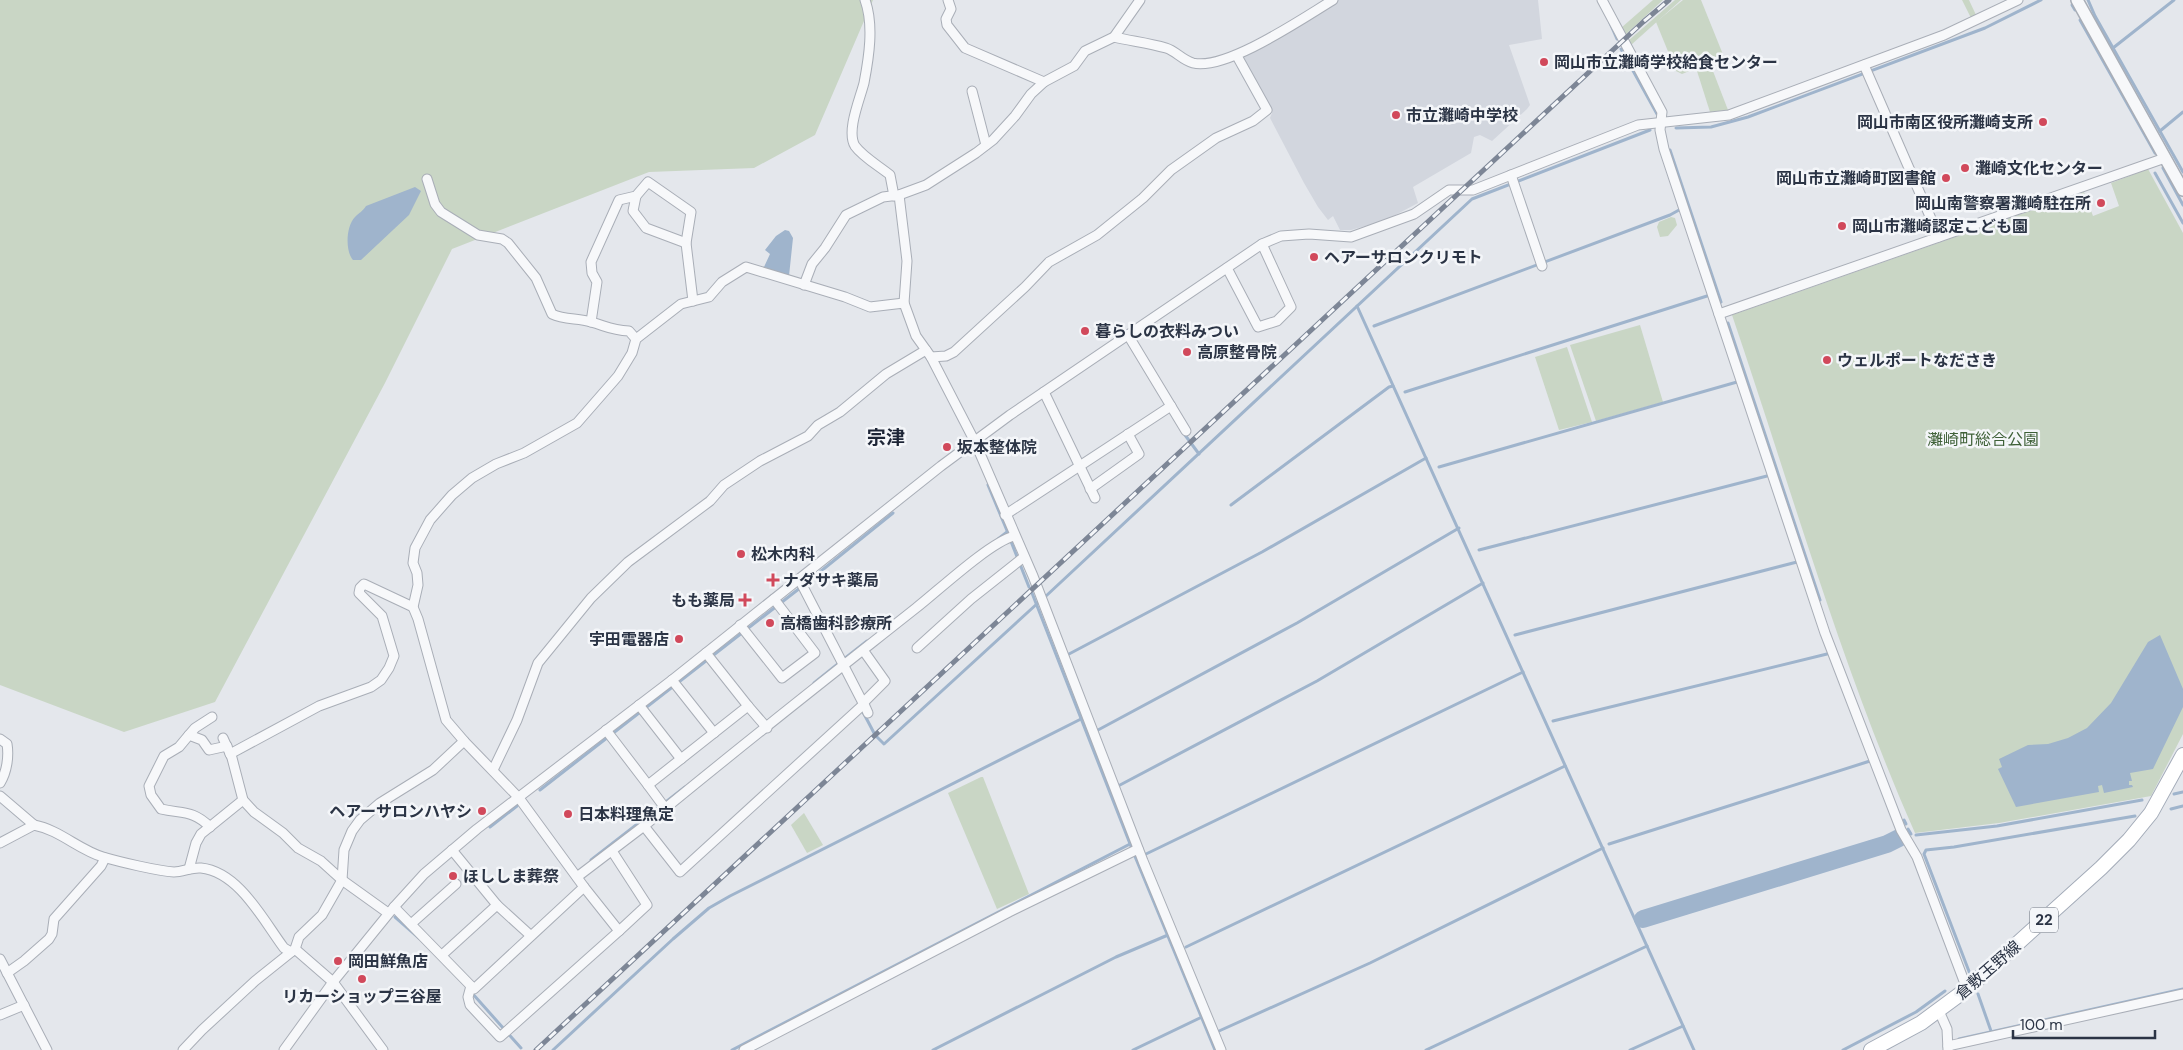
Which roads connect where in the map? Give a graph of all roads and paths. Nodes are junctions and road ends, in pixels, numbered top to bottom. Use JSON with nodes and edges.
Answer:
{"nodes":[{"id":1,"x":865,"y":0,"type":"edge"},
{"id":2,"x":948,"y":0,"type":"edge"},
{"id":3,"x":1140,"y":0,"type":"edge"},
{"id":4,"x":1333,"y":0,"type":"edge"},
{"id":5,"x":1602,"y":0,"type":"edge"},
{"id":6,"x":2018,"y":0,"type":"edge"},
{"id":7,"x":2077,"y":0,"type":"edge"},
{"id":8,"x":1114,"y":37,"type":"junction"},
{"id":9,"x":1237,"y":56,"type":"junction"},
{"id":10,"x":1866,"y":69,"type":"junction"},
{"id":11,"x":1044,"y":82,"type":"junction"},
{"id":12,"x":972,"y":91,"type":"dead end"},
{"id":13,"x":1662,"y":121,"type":"junction"},
{"id":14,"x":986,"y":145,"type":"junction"},
{"id":15,"x":2165,"y":158,"type":"junction"},
{"id":16,"x":427,"y":179,"type":"dead end"},
{"id":17,"x":1512,"y":180,"type":"junction"},
{"id":18,"x":2183,"y":190,"type":"edge"},
{"id":19,"x":636,"y":196,"type":"junction"},
{"id":20,"x":896,"y":196,"type":"junction"},
{"id":21,"x":1939,"y":237,"type":"junction"},
{"id":22,"x":686,"y":243,"type":"junction"},
{"id":23,"x":1262,"y":244,"type":"junction"},
{"id":24,"x":1542,"y":264,"type":"dead end"},
{"id":25,"x":1226,"y":268,"type":"junction"},
{"id":26,"x":804,"y":285,"type":"junction"},
{"id":27,"x":694,"y":301,"type":"junction"},
{"id":28,"x":904,"y":304,"type":"junction"},
{"id":29,"x":1719,"y":314,"type":"junction"},
{"id":30,"x":591,"y":322,"type":"junction"},
{"id":31,"x":1128,"y":335,"type":"junction"},
{"id":32,"x":636,"y":339,"type":"junction"},
{"id":33,"x":929,"y":354,"type":"junction"},
{"id":34,"x":1044,"y":392,"type":"junction"},
{"id":35,"x":1171,"y":406,"type":"junction"},
{"id":36,"x":1186,"y":431,"type":"dead end"},
{"id":37,"x":1128,"y":434,"type":"junction"},
{"id":38,"x":975,"y":442,"type":"junction"},
{"id":39,"x":1080,"y":465,"type":"junction"},
{"id":40,"x":1090,"y":489,"type":"junction"},
{"id":41,"x":1094,"y":498,"type":"dead end"},
{"id":42,"x":1005,"y":515,"type":"junction"},
{"id":43,"x":1011,"y":538,"type":"junction"},
{"id":44,"x":1020,"y":560,"type":"junction"},
{"id":45,"x":802,"y":583,"type":"junction"},
{"id":46,"x":777,"y":603,"type":"junction"},
{"id":47,"x":413,"y":608,"type":"junction"},
{"id":48,"x":744,"y":630,"type":"junction"},
{"id":49,"x":916,"y":648,"type":"dead end"},
{"id":50,"x":863,"y":650,"type":"junction"},
{"id":51,"x":709,"y":656,"type":"junction"},
{"id":52,"x":842,"y":668,"type":"junction"},
{"id":53,"x":675,"y":683,"type":"junction"},
{"id":54,"x":862,"y":705,"type":"junction"},
{"id":55,"x":748,"y":706,"type":"junction"},
{"id":56,"x":642,"y":709,"type":"junction"},
{"id":57,"x":868,"y":714,"type":"dead end"},
{"id":58,"x":212,"y":717,"type":"dead end"},
{"id":59,"x":764,"y":725,"type":"junction"},
{"id":60,"x":714,"y":733,"type":"junction"},
{"id":61,"x":609,"y":734,"type":"junction"},
{"id":62,"x":189,"y":735,"type":"junction"},
{"id":63,"x":0,"y":739,"type":"edge"},
{"id":64,"x":464,"y":741,"type":"junction"},
{"id":65,"x":227,"y":746,"type":"junction"},
{"id":66,"x":2183,"y":755,"type":"edge"},
{"id":67,"x":681,"y":759,"type":"junction"},
{"id":68,"x":493,"y":770,"type":"junction"},
{"id":69,"x":0,"y":783,"type":"edge"},
{"id":70,"x":648,"y":785,"type":"junction"},
{"id":71,"x":0,"y":796,"type":"edge"},
{"id":72,"x":518,"y":798,"type":"junction"},
{"id":73,"x":243,"y":800,"type":"junction"},
{"id":74,"x":663,"y":805,"type":"junction"},
{"id":75,"x":34,"y":825,"type":"junction"},
{"id":76,"x":644,"y":826,"type":"junction"},
{"id":77,"x":210,"y":827,"type":"junction"},
{"id":78,"x":0,"y":843,"type":"edge"},
{"id":79,"x":452,"y":850,"type":"junction"},
{"id":80,"x":1135,"y":850,"type":"junction"},
{"id":81,"x":612,"y":851,"type":"junction"},
{"id":82,"x":105,"y":858,"type":"junction"},
{"id":83,"x":189,"y":869,"type":"junction"},
{"id":84,"x":577,"y":878,"type":"junction"},
{"id":85,"x":342,"y":880,"type":"junction"},
{"id":86,"x":456,"y":884,"type":"dead end"},
{"id":87,"x":584,"y":887,"type":"junction"},
{"id":88,"x":497,"y":905,"type":"junction"},
{"id":89,"x":391,"y":910,"type":"junction"},
{"id":90,"x":411,"y":924,"type":"junction"},
{"id":91,"x":619,"y":931,"type":"junction"},
{"id":92,"x":530,"y":936,"type":"junction"},
{"id":93,"x":293,"y":950,"type":"junction"},
{"id":94,"x":442,"y":955,"type":"junction"},
{"id":95,"x":0,"y":959,"type":"edge"},
{"id":96,"x":7,"y":973,"type":"junction"},
{"id":97,"x":333,"y":982,"type":"junction"},
{"id":98,"x":470,"y":990,"type":"junction"},
{"id":99,"x":1967,"y":990,"type":"junction"},
{"id":100,"x":2183,"y":994,"type":"edge"},
{"id":101,"x":24,"y":1005,"type":"junction"},
{"id":102,"x":1939,"y":1011,"type":"junction"},
{"id":103,"x":0,"y":1014,"type":"edge"},
{"id":104,"x":1951,"y":1048,"type":"edge"},
{"id":105,"x":47,"y":1050,"type":"edge"},
{"id":106,"x":183,"y":1050,"type":"edge"},
{"id":107,"x":284,"y":1050,"type":"edge"},
{"id":108,"x":383,"y":1050,"type":"edge"},
{"id":109,"x":744,"y":1050,"type":"edge"},
{"id":110,"x":1221,"y":1050,"type":"edge"},
{"id":111,"x":1870,"y":1050,"type":"edge"}],
"edges":[{"from":1,"to":20,"type":"street"},
{"from":2,"to":11,"type":"street"},
{"from":3,"to":8,"type":"street"},
{"from":4,"to":9,"type":"street"},
{"from":5,"to":13,"type":"street"},
{"from":6,"to":10,"type":"street"},
{"from":7,"to":15,"type":"street"},
{"from":8,"to":9,"type":"street"},
{"from":8,"to":11,"type":"street"},
{"from":9,"to":33,"type":"street"},
{"from":10,"to":13,"type":"street"},
{"from":10,"to":21,"type":"street"},
{"from":11,"to":14,"type":"street"},
{"from":12,"to":14,"type":"street"},
{"from":13,"to":17,"type":"street"},
{"from":13,"to":29,"type":"street"},
{"from":14,"to":20,"type":"street"},
{"from":15,"to":18,"type":"street"},
{"from":15,"to":21,"type":"street"},
{"from":16,"to":30,"type":"street"},
{"from":17,"to":23,"type":"street"},
{"from":17,"to":24,"type":"street"},
{"from":19,"to":22,"type":"street"},
{"from":19,"to":22,"type":"street"},
{"from":19,"to":30,"type":"street"},
{"from":20,"to":26,"type":"street"},
{"from":20,"to":28,"type":"street"},
{"from":21,"to":29,"type":"street"},
{"from":22,"to":27,"type":"street"},
{"from":23,"to":25,"type":"street"},
{"from":23,"to":25,"type":"street"},
{"from":25,"to":31,"type":"street"},
{"from":26,"to":27,"type":"street"},
{"from":26,"to":28,"type":"street"},
{"from":27,"to":32,"type":"street"},
{"from":28,"to":33,"type":"street"},
{"from":29,"to":99,"type":"street"},
{"from":30,"to":32,"type":"street"},
{"from":31,"to":34,"type":"street"},
{"from":31,"to":35,"type":"street"},
{"from":32,"to":47,"type":"street"},
{"from":33,"to":38,"type":"street"},
{"from":33,"to":68,"type":"street"},
{"from":34,"to":38,"type":"street"},
{"from":34,"to":39,"type":"street"},
{"from":35,"to":36,"type":"street"},
{"from":35,"to":37,"type":"street"},
{"from":37,"to":39,"type":"street"},
{"from":37,"to":40,"type":"street"},
{"from":38,"to":42,"type":"street"},
{"from":38,"to":45,"type":"street"},
{"from":39,"to":40,"type":"street"},
{"from":39,"to":42,"type":"street"},
{"from":40,"to":41,"type":"street"},
{"from":42,"to":43,"type":"street"},
{"from":43,"to":44,"type":"street"},
{"from":43,"to":50,"type":"street"},
{"from":44,"to":49,"type":"street"},
{"from":44,"to":80,"type":"street"},
{"from":45,"to":46,"type":"street"},
{"from":45,"to":52,"type":"street"},
{"from":46,"to":48,"type":"street"},
{"from":46,"to":48,"type":"street"},
{"from":47,"to":64,"type":"street"},
{"from":47,"to":65,"type":"street"},
{"from":48,"to":51,"type":"street"},
{"from":50,"to":52,"type":"street"},
{"from":50,"to":54,"type":"street"},
{"from":51,"to":53,"type":"street"},
{"from":51,"to":55,"type":"street"},
{"from":52,"to":54,"type":"street"},
{"from":52,"to":59,"type":"street"},
{"from":53,"to":56,"type":"street"},
{"from":53,"to":60,"type":"street"},
{"from":54,"to":57,"type":"street"},
{"from":54,"to":76,"type":"street"},
{"from":55,"to":59,"type":"street"},
{"from":55,"to":60,"type":"street"},
{"from":56,"to":61,"type":"street"},
{"from":56,"to":67,"type":"street"},
{"from":58,"to":62,"type":"street"},
{"from":59,"to":74,"type":"street"},
{"from":60,"to":67,"type":"street"},
{"from":61,"to":70,"type":"street"},
{"from":61,"to":72,"type":"street"},
{"from":62,"to":65,"type":"street"},
{"from":62,"to":77,"type":"street"},
{"from":63,"to":69,"type":"street"},
{"from":64,"to":68,"type":"street"},
{"from":64,"to":85,"type":"street"},
{"from":65,"to":73,"type":"street"},
{"from":66,"to":99,"type":"main road","name":"倉敷玉野線","number":"22"},
{"from":67,"to":70,"type":"street"},
{"from":68,"to":72,"type":"street"},
{"from":70,"to":74,"type":"street"},
{"from":71,"to":75,"type":"street"},
{"from":72,"to":79,"type":"street"},
{"from":72,"to":84,"type":"street"},
{"from":73,"to":77,"type":"street"},
{"from":73,"to":85,"type":"street"},
{"from":74,"to":76,"type":"street"},
{"from":75,"to":78,"type":"street"},
{"from":75,"to":82,"type":"street"},
{"from":76,"to":81,"type":"street"},
{"from":77,"to":83,"type":"street"},
{"from":79,"to":88,"type":"street"},
{"from":79,"to":89,"type":"street"},
{"from":80,"to":109,"type":"street"},
{"from":80,"to":110,"type":"street"},
{"from":81,"to":84,"type":"street"},
{"from":81,"to":91,"type":"street"},
{"from":82,"to":83,"type":"street"},
{"from":82,"to":96,"type":"street"},
{"from":83,"to":93,"type":"street"},
{"from":84,"to":87,"type":"street"},
{"from":85,"to":89,"type":"street"},
{"from":85,"to":93,"type":"street"},
{"from":86,"to":90,"type":"street"},
{"from":87,"to":91,"type":"street"},
{"from":87,"to":92,"type":"street"},
{"from":88,"to":92,"type":"street"},
{"from":88,"to":94,"type":"street"},
{"from":89,"to":90,"type":"street"},
{"from":89,"to":97,"type":"street"},
{"from":90,"to":94,"type":"street"},
{"from":91,"to":98,"type":"street"},
{"from":92,"to":98,"type":"street"},
{"from":93,"to":97,"type":"street"},
{"from":93,"to":106,"type":"street"},
{"from":94,"to":98,"type":"street"},
{"from":95,"to":96,"type":"street"},
{"from":96,"to":101,"type":"street"},
{"from":97,"to":107,"type":"street"},
{"from":97,"to":108,"type":"street"},
{"from":99,"to":102,"type":"main road","name":"倉敷玉野線","number":"22"},
{"from":100,"to":104,"type":"street"},
{"from":101,"to":103,"type":"street"},
{"from":101,"to":105,"type":"street"},
{"from":102,"to":104,"type":"street"},
{"from":102,"to":111,"type":"main road","name":"倉敷玉野線","number":"22"}]}
